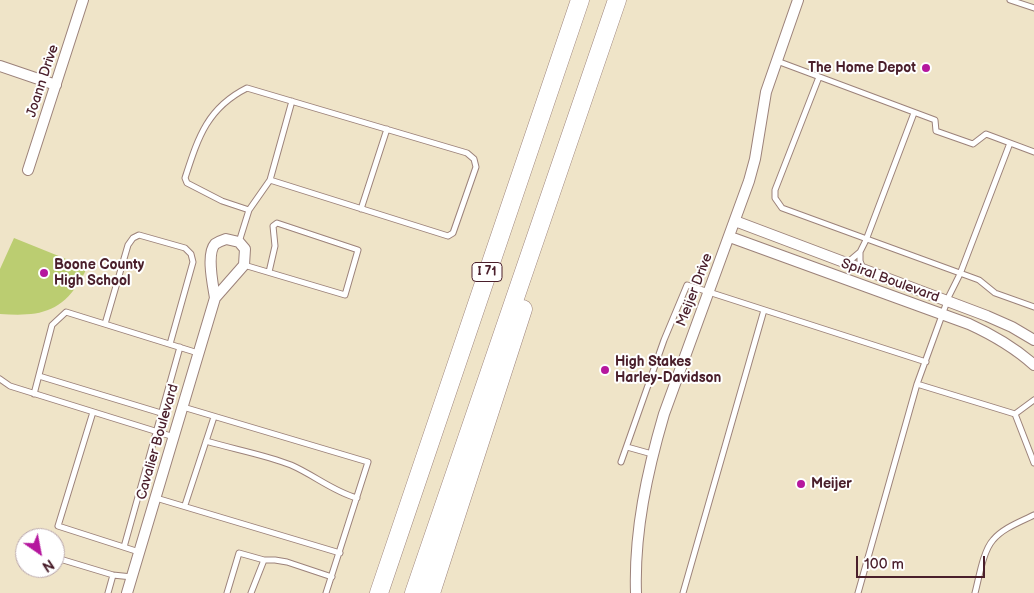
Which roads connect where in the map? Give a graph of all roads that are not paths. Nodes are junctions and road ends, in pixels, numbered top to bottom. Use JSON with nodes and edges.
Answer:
{"nodes":[{"id":1,"x":84,"y":0,"type":"edge"},
{"id":2,"x":580,"y":0,"type":"edge"},
{"id":3,"x":617,"y":0,"type":"edge"},
{"id":4,"x":798,"y":0,"type":"edge"},
{"id":5,"x":1010,"y":0,"type":"edge"},
{"id":6,"x":1034,"y":8,"type":"edge"},
{"id":7,"x":777,"y":61,"type":"junction"},
{"id":8,"x":0,"y":66,"type":"edge"},
{"id":9,"x":819,"y":77,"type":"junction"},
{"id":10,"x":56,"y":85,"type":"junction"},
{"id":11,"x":292,"y":101,"type":"junction"},
{"id":12,"x":914,"y":112,"type":"junction"},
{"id":13,"x":387,"y":129,"type":"junction"},
{"id":14,"x":1010,"y":143,"type":"junction"},
{"id":15,"x":1034,"y":152,"type":"edge"},
{"id":16,"x":28,"y":170,"type":"dead end"},
{"id":17,"x":270,"y":180,"type":"junction"},
{"id":18,"x":551,"y":190,"type":"junction"},
{"id":19,"x":361,"y":209,"type":"junction"},
{"id":20,"x":249,"y":210,"type":"junction"},
{"id":21,"x":736,"y":221,"type":"junction"},
{"id":22,"x":730,"y":237,"type":"junction"},
{"id":23,"x":866,"y":240,"type":"junction"},
{"id":24,"x":239,"y":242,"type":"junction"},
{"id":25,"x":860,"y":252,"type":"junction"},
{"id":26,"x":846,"y":263,"type":"junction"},
{"id":27,"x":244,"y":264,"type":"junction"},
{"id":28,"x":863,"y":269,"type":"junction"},
{"id":29,"x":269,"y":272,"type":"junction"},
{"id":30,"x":960,"y":274,"type":"junction"},
{"id":31,"x":708,"y":292,"type":"junction"},
{"id":32,"x":215,"y":298,"type":"junction"},
{"id":33,"x":948,"y":301,"type":"junction"},
{"id":34,"x":1034,"y":308,"type":"edge"},
{"id":35,"x":764,"y":310,"type":"junction"},
{"id":36,"x":943,"y":315,"type":"junction"},
{"id":37,"x":105,"y":324,"type":"junction"},
{"id":38,"x":1034,"y":340,"type":"edge"},
{"id":39,"x":170,"y":344,"type":"junction"},
{"id":40,"x":180,"y":347,"type":"junction"},
{"id":41,"x":199,"y":353,"type":"junction"},
{"id":42,"x":926,"y":362,"type":"junction"},
{"id":43,"x":1034,"y":365,"type":"edge"},
{"id":44,"x":39,"y":376,"type":"junction"},
{"id":45,"x":0,"y":379,"type":"edge"},
{"id":46,"x":917,"y":384,"type":"junction"},
{"id":47,"x":34,"y":394,"type":"junction"},
{"id":48,"x":1034,"y":400,"type":"edge"},
{"id":49,"x":183,"y":408,"type":"junction"},
{"id":50,"x":94,"y":412,"type":"junction"},
{"id":51,"x":161,"y":413,"type":"junction"},
{"id":52,"x":1015,"y":414,"type":"junction"},
{"id":53,"x":214,"y":417,"type":"junction"},
{"id":54,"x":156,"y":431,"type":"junction"},
{"id":55,"x":174,"y":437,"type":"junction"},
{"id":56,"x":206,"y":441,"type":"junction"},
{"id":57,"x":627,"y":447,"type":"junction"},
{"id":58,"x":652,"y":454,"type":"junction"},
{"id":59,"x":621,"y":462,"type":"dead end"},
{"id":60,"x":1034,"y":462,"type":"edge"},
{"id":61,"x":156,"y":498,"type":"junction"},
{"id":62,"x":357,"y":498,"type":"junction"},
{"id":63,"x":186,"y":505,"type":"junction"},
{"id":64,"x":1034,"y":515,"type":"edge"},
{"id":65,"x":395,"y":545,"type":"junction"},
{"id":66,"x":124,"y":547,"type":"junction"},
{"id":67,"x":140,"y":552,"type":"junction"},
{"id":68,"x":340,"y":552,"type":"junction"},
{"id":69,"x":264,"y":560,"type":"junction"},
{"id":70,"x":65,"y":561,"type":"edge"},
{"id":71,"x":113,"y":575,"type":"junction"},
{"id":72,"x":132,"y":577,"type":"junction"},
{"id":73,"x":332,"y":577,"type":"junction"},
{"id":74,"x":108,"y":593,"type":"edge"},
{"id":75,"x":127,"y":593,"type":"edge"},
{"id":76,"x":227,"y":593,"type":"edge"},
{"id":77,"x":251,"y":593,"type":"edge"},
{"id":78,"x":326,"y":593,"type":"edge"},
{"id":79,"x":366,"y":593,"type":"edge"},
{"id":80,"x":379,"y":593,"type":"edge"},
{"id":81,"x":414,"y":593,"type":"edge"},
{"id":82,"x":431,"y":593,"type":"edge"},
{"id":83,"x":636,"y":593,"type":"edge"},
{"id":84,"x":683,"y":593,"type":"edge"},
{"id":85,"x":858,"y":593,"type":"edge"},
{"id":86,"x":975,"y":593,"type":"edge"}],
"edges":[{"from":1,"to":10,"type":"street","name":"Joann Drive"},
{"from":2,"to":65,"type":"highway","number":"I 71"},
{"from":3,"to":18,"type":"highway","number":"I 71"},
{"from":4,"to":7,"type":"street","name":"Meijer Drive"},
{"from":5,"to":6,"type":"lane"},
{"from":7,"to":9,"type":"lane"},
{"from":7,"to":21,"type":"street","name":"Meijer Drive"},
{"from":8,"to":10,"type":"street"},
{"from":9,"to":12,"type":"lane"},
{"from":9,"to":23,"type":"lane"},
{"from":10,"to":16,"type":"street","name":"Joann Drive"},
{"from":11,"to":13,"type":"lane"},
{"from":11,"to":17,"type":"lane"},
{"from":11,"to":20,"type":"lane"},
{"from":12,"to":14,"type":"lane"},
{"from":12,"to":23,"type":"lane"},
{"from":13,"to":19,"type":"lane"},
{"from":13,"to":19,"type":"lane"},
{"from":14,"to":15,"type":"lane"},
{"from":14,"to":30,"type":"lane"},
{"from":17,"to":19,"type":"lane"},
{"from":17,"to":20,"type":"lane"},
{"from":18,"to":81,"type":"highway","number":"I 71"},
{"from":18,"to":82,"type":"highway"},
{"from":20,"to":24,"type":"lane"},
{"from":21,"to":22,"type":"street","name":"Meijer Drive"},
{"from":21,"to":26,"type":"street","name":"Spiral Boulevard"},
{"from":22,"to":31,"type":"street","name":"Meijer Drive"},
{"from":22,"to":36,"type":"street","name":"Spiral Boulevard"},
{"from":23,"to":25,"type":"lane"},
{"from":23,"to":30,"type":"lane"},
{"from":24,"to":27,"type":"street"},
{"from":24,"to":32,"type":"street","name":"Cavalier Boulevard"},
{"from":25,"to":26,"type":"lane"},
{"from":25,"to":28,"type":"lane"},
{"from":26,"to":28,"type":"street","name":"Spiral Boulevard"},
{"from":27,"to":29,"type":"lane"},
{"from":27,"to":32,"type":"street","name":"Cavalier Boulevard"},
{"from":28,"to":33,"type":"street","name":"Spiral Boulevard"},
{"from":29,"to":29,"type":"lane"},
{"from":30,"to":33,"type":"lane"},
{"from":30,"to":34,"type":"lane"},
{"from":31,"to":35,"type":"lane"},
{"from":31,"to":57,"type":"lane"},
{"from":31,"to":58,"type":"street","name":"Meijer Drive"},
{"from":32,"to":41,"type":"street","name":"Cavalier Boulevard"},
{"from":33,"to":36,"type":"lane"},
{"from":33,"to":38,"type":"street","name":"Spiral Boulevard"},
{"from":35,"to":42,"type":"lane"},
{"from":35,"to":84,"type":"lane"},
{"from":36,"to":42,"type":"lane"},
{"from":36,"to":43,"type":"street","name":"Spiral Boulevard"},
{"from":37,"to":39,"type":"lane"},
{"from":37,"to":39,"type":"lane"},
{"from":37,"to":44,"type":"lane"},
{"from":39,"to":40,"type":"lane"},
{"from":40,"to":41,"type":"lane"},
{"from":40,"to":51,"type":"lane"},
{"from":41,"to":49,"type":"street","name":"Cavalier Boulevard"},
{"from":42,"to":46,"type":"lane"},
{"from":44,"to":47,"type":"lane"},
{"from":44,"to":51,"type":"lane"},
{"from":45,"to":47,"type":"lane"},
{"from":46,"to":52,"type":"lane"},
{"from":46,"to":85,"type":"lane"},
{"from":47,"to":50,"type":"lane"},
{"from":48,"to":52,"type":"lane"},
{"from":49,"to":53,"type":"lane"},
{"from":49,"to":55,"type":"street","name":"Cavalier Boulevard"},
{"from":50,"to":54,"type":"lane"},
{"from":50,"to":66,"type":"lane"},
{"from":51,"to":54,"type":"lane"},
{"from":52,"to":60,"type":"lane"},
{"from":53,"to":56,"type":"lane"},
{"from":53,"to":62,"type":"lane"},
{"from":54,"to":55,"type":"lane"},
{"from":54,"to":66,"type":"lane"},
{"from":55,"to":61,"type":"street","name":"Cavalier Boulevard"},
{"from":56,"to":62,"type":"lane"},
{"from":56,"to":63,"type":"lane"},
{"from":57,"to":58,"type":"lane"},
{"from":57,"to":59,"type":"lane"},
{"from":58,"to":83,"type":"street","name":"Meijer Drive"},
{"from":61,"to":63,"type":"lane"},
{"from":61,"to":67,"type":"street","name":"Cavalier Boulevard"},
{"from":62,"to":68,"type":"lane"},
{"from":63,"to":68,"type":"lane"},
{"from":64,"to":86,"type":"lane"},
{"from":65,"to":79,"type":"highway"},
{"from":65,"to":80,"type":"highway","number":"I 71"},
{"from":66,"to":67,"type":"lane"},
{"from":67,"to":72,"type":"street","name":"Cavalier Boulevard"},
{"from":68,"to":73,"type":"lane"},
{"from":69,"to":73,"type":"lane"},
{"from":69,"to":76,"type":"lane"},
{"from":69,"to":77,"type":"lane"},
{"from":70,"to":71,"type":"lane"},
{"from":71,"to":72,"type":"lane"},
{"from":71,"to":74,"type":"lane"},
{"from":72,"to":75,"type":"street","name":"Cavalier Boulevard"},
{"from":73,"to":78,"type":"lane"}]}
